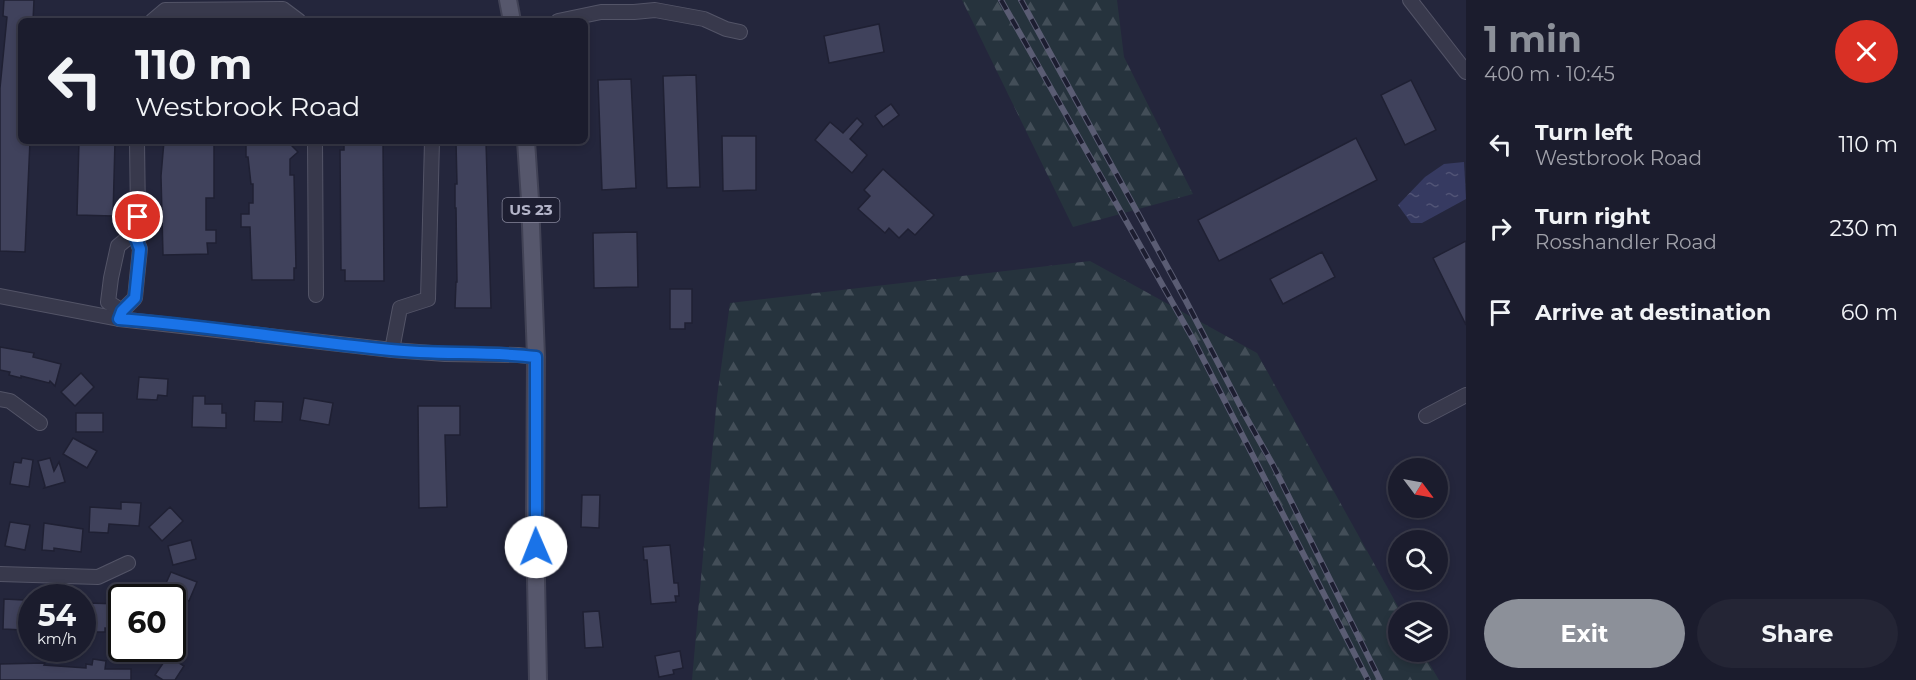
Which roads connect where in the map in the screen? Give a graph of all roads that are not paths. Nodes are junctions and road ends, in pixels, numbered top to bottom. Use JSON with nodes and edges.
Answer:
{"nodes":[{"id":1,"x":508,"y":0,"type":"edge"},
{"id":2,"x":1410,"y":0,"type":"edge"},
{"id":3,"x":156,"y":18,"type":"edge"},
{"id":4,"x":295,"y":18,"type":"edge"},
{"id":5,"x":511,"y":18,"type":"edge"},
{"id":6,"x":572,"y":18,"type":"edge"},
{"id":7,"x":740,"y":32,"type":"dead end"},
{"id":8,"x":1466,"y":72,"type":"edge"},
{"id":9,"x":137,"y":144,"type":"edge"},
{"id":10,"x":315,"y":144,"type":"edge"},
{"id":11,"x":432,"y":144,"type":"edge"},
{"id":12,"x":526,"y":144,"type":"edge"},
{"id":13,"x":134,"y":233,"type":"junction"},
{"id":14,"x":316,"y":295,"type":"dead end"},
{"id":15,"x":0,"y":296,"type":"edge"},
{"id":16,"x":120,"y":315,"type":"junction"},
{"id":17,"x":392,"y":350,"type":"junction"},
{"id":18,"x":536,"y":357,"type":"junction"},
{"id":19,"x":1466,"y":395,"type":"edge"},
{"id":20,"x":0,"y":399,"type":"edge"},
{"id":21,"x":1426,"y":416,"type":"dead end"},
{"id":22,"x":40,"y":423,"type":"dead end"},
{"id":23,"x":128,"y":563,"type":"dead end"},
{"id":24,"x":0,"y":574,"type":"edge"},
{"id":25,"x":538,"y":680,"type":"edge"}],
"edges":[{"from":1,"to":5,"type":"main road"},
{"from":2,"to":8,"type":"street"},
{"from":3,"to":4,"type":"street"},
{"from":6,"to":7,"type":"street"},
{"from":9,"to":13,"type":"street"},
{"from":10,"to":14,"type":"street"},
{"from":11,"to":17,"type":"street"},
{"from":12,"to":18,"type":"main road","number":"US 23"},
{"from":13,"to":16,"type":"street"},
{"from":13,"to":16,"type":"street"},
{"from":15,"to":16,"type":"street"},
{"from":16,"to":17,"type":"street"},
{"from":17,"to":18,"type":"street"},
{"from":18,"to":25,"type":"main road","number":"US 23"},
{"from":19,"to":21,"type":"street"},
{"from":20,"to":22,"type":"street"},
{"from":23,"to":24,"type":"street"}]}
